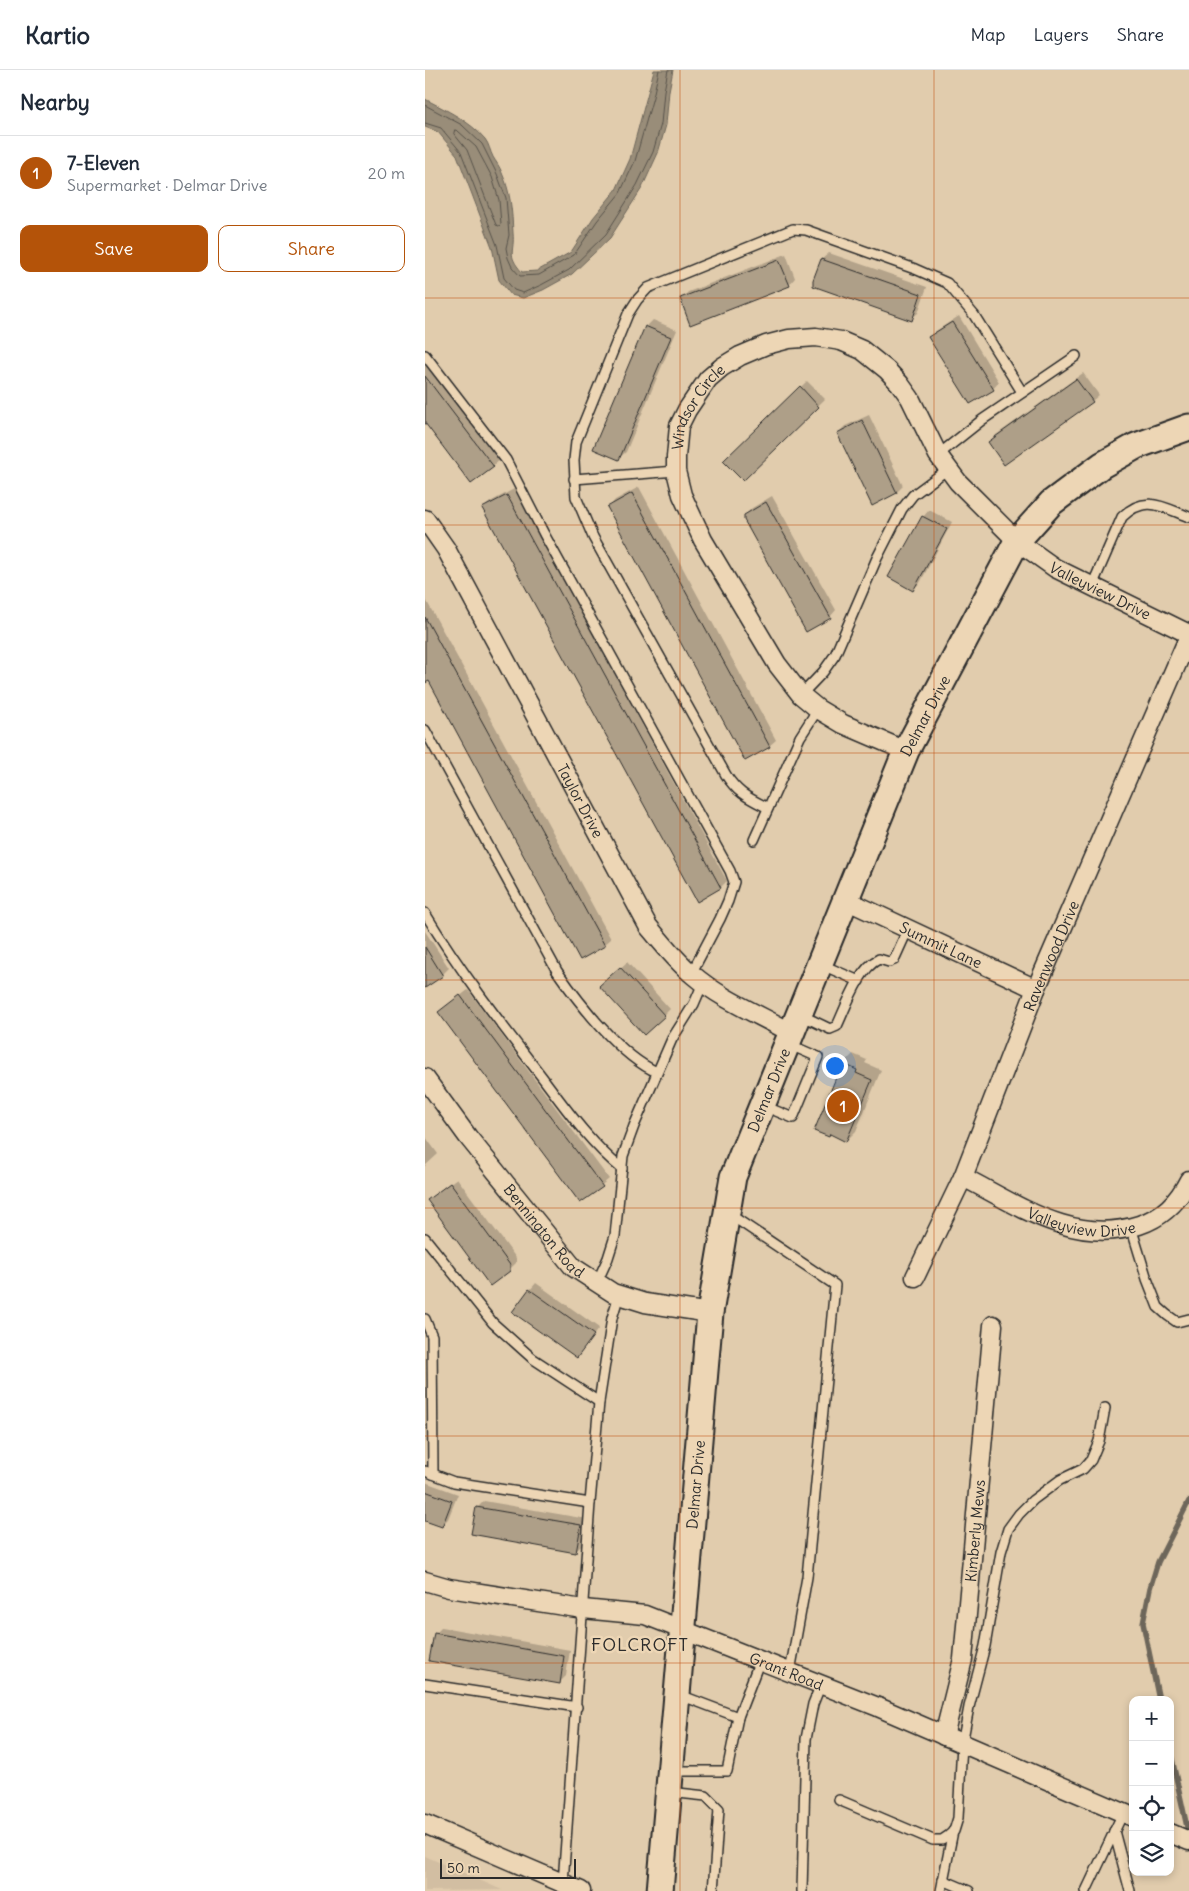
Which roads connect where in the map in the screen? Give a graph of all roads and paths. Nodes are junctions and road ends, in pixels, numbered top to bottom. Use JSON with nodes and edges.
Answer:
{"nodes":[{"id":1,"x":425,"y":356,"type":"edge"},
{"id":2,"x":1076,"y":356,"type":"dead end"},
{"id":3,"x":1022,"y":392,"type":"junction"},
{"id":4,"x":1189,"y":427,"type":"edge"},
{"id":5,"x":943,"y":462,"type":"junction"},
{"id":6,"x":676,"y":471,"type":"junction"},
{"id":7,"x":574,"y":479,"type":"junction"},
{"id":8,"x":1189,"y":517,"type":"edge"},
{"id":9,"x":425,"y":519,"type":"edge"},
{"id":10,"x":1017,"y":541,"type":"junction"},
{"id":11,"x":1092,"y":586,"type":"junction"},
{"id":12,"x":1189,"y":635,"type":"edge"},
{"id":13,"x":801,"y":695,"type":"junction"},
{"id":14,"x":818,"y":708,"type":"junction"},
{"id":15,"x":425,"y":730,"type":"edge"},
{"id":16,"x":906,"y":751,"type":"junction"},
{"id":17,"x":768,"y":808,"type":"junction"},
{"id":18,"x":754,"y":840,"type":"dead end"},
{"id":19,"x":846,"y":900,"type":"junction"},
{"id":20,"x":425,"y":913,"type":"edge"},
{"id":21,"x":908,"y":929,"type":"junction"},
{"id":22,"x":819,"y":964,"type":"junction"},
{"id":23,"x":697,"y":979,"type":"junction"},
{"id":24,"x":859,"y":981,"type":"junction"},
{"id":25,"x":1036,"y":989,"type":"junction"},
{"id":26,"x":791,"y":1030,"type":"junction"},
{"id":27,"x":657,"y":1072,"type":"junction"},
{"id":28,"x":425,"y":1078,"type":"edge"},
{"id":29,"x":762,"y":1105,"type":"junction"},
{"id":30,"x":622,"y":1169,"type":"junction"},
{"id":31,"x":963,"y":1177,"type":"junction"},
{"id":32,"x":1189,"y":1180,"type":"edge"},
{"id":33,"x":727,"y":1212,"type":"junction"},
{"id":34,"x":1131,"y":1227,"type":"junction"},
{"id":35,"x":425,"y":1238,"type":"edge"},
{"id":36,"x":915,"y":1277,"type":"dead end"},
{"id":37,"x":597,"y":1282,"type":"junction"},
{"id":38,"x":619,"y":1295,"type":"junction"},
{"id":39,"x":710,"y":1313,"type":"junction"},
{"id":40,"x":425,"y":1319,"type":"edge"},
{"id":41,"x":1189,"y":1319,"type":"edge"},
{"id":42,"x":993,"y":1326,"type":"dead end"},
{"id":43,"x":599,"y":1402,"type":"junction"},
{"id":44,"x":1105,"y":1408,"type":"dead end"},
{"id":45,"x":429,"y":1473,"type":"edge"},
{"id":46,"x":590,"y":1503,"type":"junction"},
{"id":47,"x":425,"y":1581,"type":"edge"},
{"id":48,"x":583,"y":1608,"type":"junction"},
{"id":49,"x":683,"y":1630,"type":"junction"},
{"id":50,"x":760,"y":1660,"type":"junction"},
{"id":51,"x":790,"y":1672,"type":"junction"},
{"id":52,"x":425,"y":1684,"type":"edge"},
{"id":53,"x":821,"y":1684,"type":"junction"},
{"id":54,"x":677,"y":1694,"type":"junction"},
{"id":55,"x":577,"y":1707,"type":"junction"},
{"id":56,"x":738,"y":1717,"type":"junction"},
{"id":57,"x":944,"y":1736,"type":"junction"},
{"id":58,"x":962,"y":1744,"type":"junction"},
{"id":59,"x":670,"y":1781,"type":"junction"},
{"id":60,"x":839,"y":1800,"type":"dead end"},
{"id":61,"x":1128,"y":1815,"type":"edge"},
{"id":62,"x":425,"y":1824,"type":"edge"},
{"id":63,"x":953,"y":1831,"type":"junction"},
{"id":64,"x":1114,"y":1831,"type":"junction"},
{"id":65,"x":1174,"y":1835,"type":"edge"},
{"id":66,"x":1189,"y":1842,"type":"edge"},
{"id":67,"x":943,"y":1880,"type":"junction"},
{"id":68,"x":563,"y":1883,"type":"junction"},
{"id":69,"x":581,"y":1891,"type":"edge"},
{"id":70,"x":661,"y":1891,"type":"edge"},
{"id":71,"x":713,"y":1891,"type":"edge"},
{"id":72,"x":801,"y":1891,"type":"edge"},
{"id":73,"x":941,"y":1891,"type":"edge"},
{"id":74,"x":969,"y":1891,"type":"edge"},
{"id":75,"x":1087,"y":1891,"type":"edge"},
{"id":76,"x":1131,"y":1891,"type":"edge"}],
"edges":[{"from":1,"to":23,"type":"lane"},
{"from":2,"to":3,"type":"lane"},
{"from":3,"to":5,"type":"lane"},
{"from":3,"to":7,"type":"lane"},
{"from":4,"to":10,"type":"street","name":"Delmar Drive"},
{"from":5,"to":6,"type":"street","name":"Windsor Circle"},
{"from":5,"to":10,"type":"street","name":"Windsor Circle"},
{"from":5,"to":13,"type":"lane"},
{"from":6,"to":7,"type":"lane"},
{"from":6,"to":13,"type":"street","name":"Windsor Circle"},
{"from":7,"to":17,"type":"lane"},
{"from":8,"to":11,"type":"lane"},
{"from":9,"to":23,"type":"street","name":"Taylor Drive"},
{"from":10,"to":11,"type":"street","name":"Valleyview Drive"},
{"from":10,"to":16,"type":"street","name":"Delmar Drive"},
{"from":11,"to":12,"type":"street","name":"Valleyview Drive"},
{"from":12,"to":25,"type":"street","name":"Ravenwood Drive"},
{"from":13,"to":14,"type":"street","name":"Windsor Circle"},
{"from":14,"to":16,"type":"street","name":"Windsor Circle"},
{"from":14,"to":17,"type":"lane"},
{"from":15,"to":27,"type":"lane"},
{"from":16,"to":19,"type":"street","name":"Delmar Drive"},
{"from":17,"to":18,"type":"lane"},
{"from":19,"to":21,"type":"street","name":"Summit Lane"},
{"from":19,"to":22,"type":"street","name":"Delmar Drive"},
{"from":20,"to":30,"type":"lane"},
{"from":21,"to":24,"type":"lane"},
{"from":21,"to":25,"type":"street","name":"Summit Lane"},
{"from":22,"to":24,"type":"lane"},
{"from":22,"to":26,"type":"street","name":"Delmar Drive"},
{"from":23,"to":26,"type":"street","name":"Taylor Drive"},
{"from":23,"to":27,"type":"lane"},
{"from":24,"to":26,"type":"lane"},
{"from":25,"to":31,"type":"street","name":"Ravenwood Drive"},
{"from":26,"to":29,"type":"street","name":"Delmar Drive"},
{"from":26,"to":29,"type":"lane"},
{"from":27,"to":30,"type":"lane"},
{"from":28,"to":37,"type":"street","name":"Bennington Road"},
{"from":29,"to":33,"type":"street","name":"Delmar Drive"},
{"from":30,"to":37,"type":"lane"},
{"from":31,"to":34,"type":"street","name":"Valleyview Drive"},
{"from":31,"to":36,"type":"street","name":"Ravenwood Drive"},
{"from":32,"to":34,"type":"street","name":"Valleyview Drive"},
{"from":33,"to":39,"type":"street","name":"Delmar Drive"},
{"from":33,"to":51,"type":"lane"},
{"from":34,"to":41,"type":"lane"},
{"from":35,"to":43,"type":"lane"},
{"from":37,"to":38,"type":"street","name":"Bennington Road"},
{"from":38,"to":39,"type":"street","name":"Bennington Road"},
{"from":38,"to":43,"type":"lane"},
{"from":39,"to":49,"type":"street","name":"Delmar Drive"},
{"from":40,"to":45,"type":"lane"},
{"from":42,"to":57,"type":"street","name":"Kimberly Mews"},
{"from":43,"to":46,"type":"lane"},
{"from":44,"to":58,"type":"lane"},
{"from":45,"to":46,"type":"lane"},
{"from":46,"to":48,"type":"lane"},
{"from":47,"to":48,"type":"street","name":"Grant Road"},
{"from":48,"to":49,"type":"street","name":"Grant Road"},
{"from":48,"to":55,"type":"lane"},
{"from":49,"to":50,"type":"street","name":"Grant Road"},
{"from":49,"to":54,"type":"street","name":"Delmar Drive"},
{"from":50,"to":51,"type":"street","name":"Grant Road"},
{"from":50,"to":56,"type":"lane"},
{"from":51,"to":53,"type":"street","name":"Grant Road"},
{"from":52,"to":55,"type":"lane"},
{"from":53,"to":57,"type":"street","name":"Grant Road"},
{"from":53,"to":72,"type":"lane"},
{"from":54,"to":56,"type":"lane"},
{"from":54,"to":59,"type":"street","name":"Delmar Drive"},
{"from":55,"to":68,"type":"lane"},
{"from":56,"to":59,"type":"lane"},
{"from":57,"to":58,"type":"street","name":"Grant Road"},
{"from":58,"to":61,"type":"street","name":"Grant Road"},
{"from":58,"to":63,"type":"lane"},
{"from":59,"to":70,"type":"street","name":"Delmar Drive"},
{"from":59,"to":71,"type":"lane"},
{"from":60,"to":63,"type":"lane"},
{"from":61,"to":64,"type":"lane"},
{"from":62,"to":68,"type":"street"},
{"from":63,"to":67,"type":"lane"},
{"from":64,"to":75,"type":"lane"},
{"from":64,"to":76,"type":"lane"},
{"from":65,"to":66,"type":"street"},
{"from":67,"to":73,"type":"lane"},
{"from":67,"to":74,"type":"lane"},
{"from":68,"to":69,"type":"street"}]}
